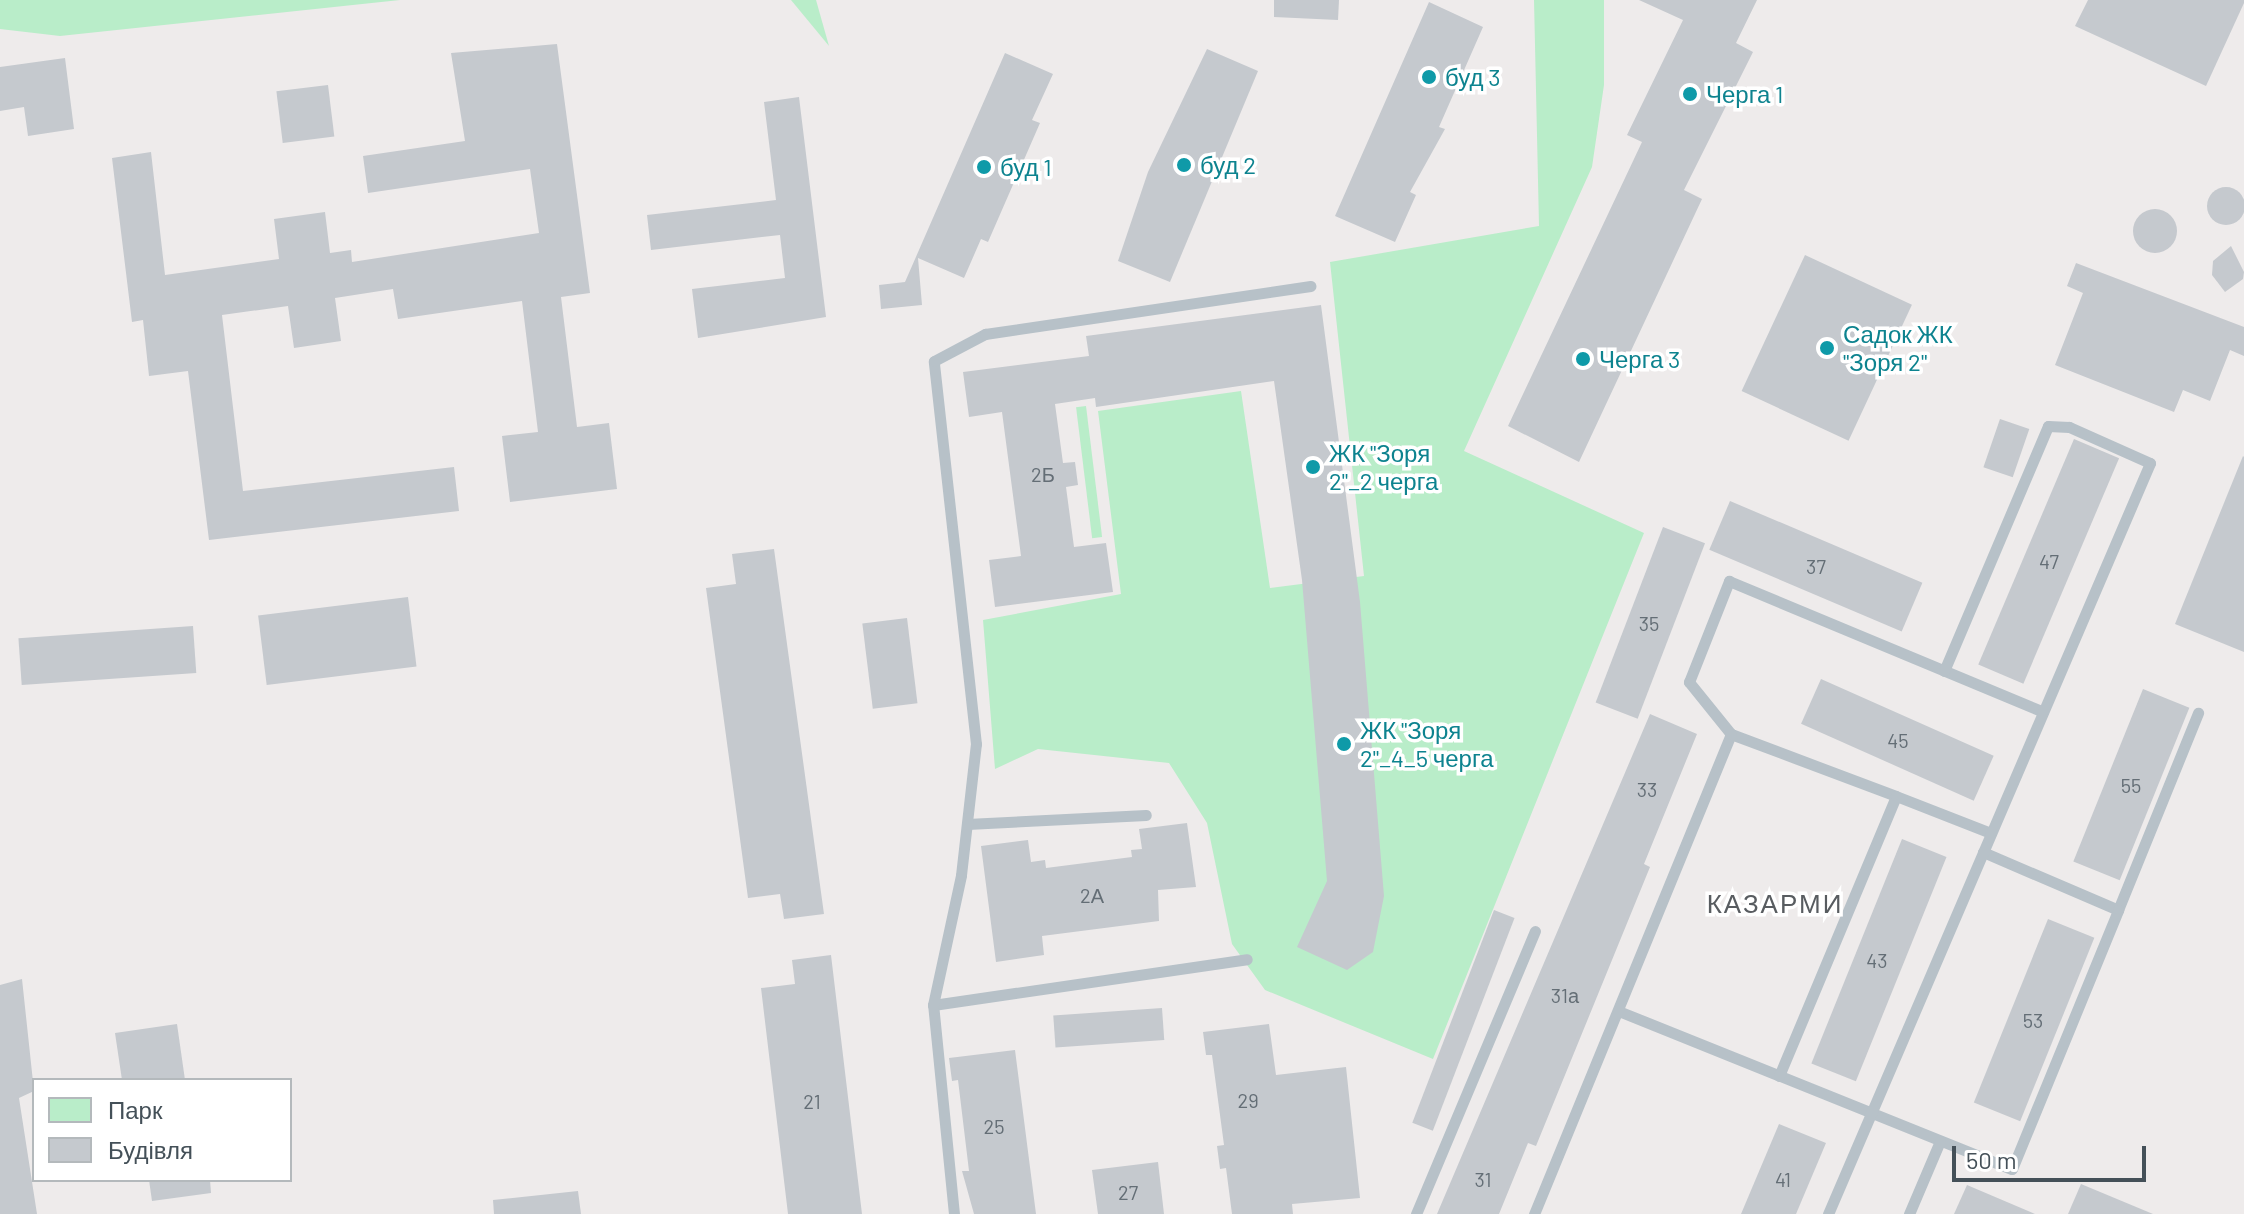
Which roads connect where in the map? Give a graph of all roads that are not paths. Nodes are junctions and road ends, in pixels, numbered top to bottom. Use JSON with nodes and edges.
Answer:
{"nodes":[{"id":1,"x":1310,"y":286,"type":"dead end"},
{"id":2,"x":1944,"y":671,"type":"junction"},
{"id":3,"x":2043,"y":712,"type":"junction"},
{"id":4,"x":2198,"y":713,"type":"dead end"},
{"id":5,"x":1731,"y":734,"type":"junction"},
{"id":6,"x":1896,"y":796,"type":"junction"},
{"id":7,"x":1146,"y":815,"type":"dead end"},
{"id":8,"x":967,"y":824,"type":"junction"},
{"id":9,"x":1991,"y":833,"type":"junction"},
{"id":10,"x":1983,"y":852,"type":"junction"},
{"id":11,"x":2118,"y":910,"type":"junction"},
{"id":12,"x":1535,"y":931,"type":"dead end"},
{"id":13,"x":1247,"y":959,"type":"dead end"},
{"id":14,"x":933,"y":1005,"type":"junction"},
{"id":15,"x":1621,"y":1012,"type":"junction"},
{"id":16,"x":1779,"y":1076,"type":"junction"},
{"id":17,"x":1871,"y":1113,"type":"junction"},
{"id":18,"x":1940,"y":1141,"type":"junction"},
{"id":19,"x":954,"y":1214,"type":"edge"},
{"id":20,"x":1416,"y":1214,"type":"edge"},
{"id":21,"x":1534,"y":1214,"type":"edge"},
{"id":22,"x":1828,"y":1214,"type":"edge"},
{"id":23,"x":1909,"y":1214,"type":"edge"}],
"edges":[{"from":1,"to":8,"type":"lane"},
{"from":2,"to":3,"type":"lane"},
{"from":2,"to":3,"type":"lane"},
{"from":2,"to":5,"type":"lane"},
{"from":3,"to":9,"type":"lane"},
{"from":4,"to":11,"type":"lane"},
{"from":5,"to":6,"type":"lane"},
{"from":5,"to":15,"type":"lane"},
{"from":6,"to":9,"type":"lane"},
{"from":6,"to":16,"type":"lane"},
{"from":7,"to":8,"type":"lane"},
{"from":8,"to":14,"type":"lane"},
{"from":9,"to":10,"type":"lane"},
{"from":10,"to":11,"type":"lane"},
{"from":10,"to":17,"type":"lane"},
{"from":11,"to":18,"type":"lane"},
{"from":12,"to":20,"type":"lane"},
{"from":13,"to":14,"type":"lane"},
{"from":14,"to":19,"type":"lane"},
{"from":15,"to":16,"type":"lane"},
{"from":15,"to":21,"type":"lane"},
{"from":16,"to":17,"type":"lane"},
{"from":17,"to":18,"type":"lane"},
{"from":17,"to":22,"type":"lane"},
{"from":18,"to":23,"type":"lane"}]}
